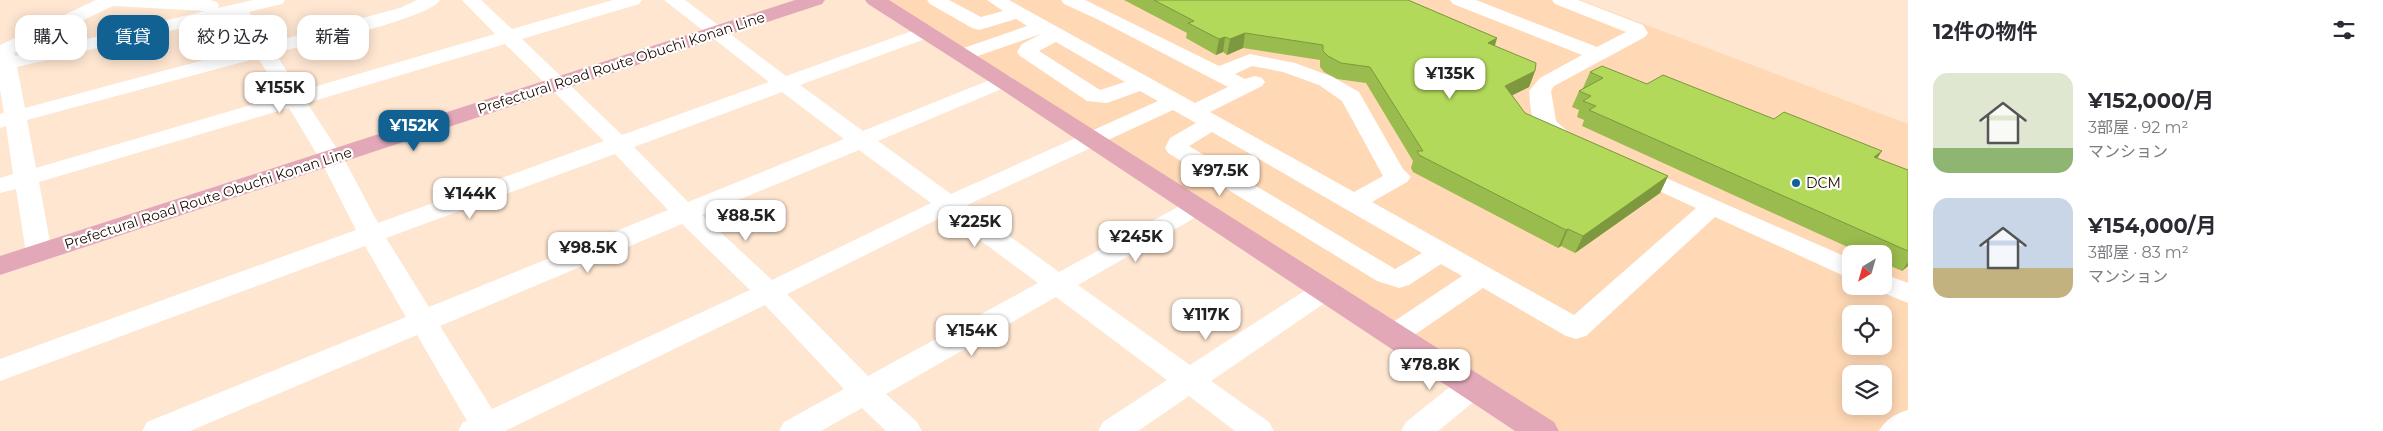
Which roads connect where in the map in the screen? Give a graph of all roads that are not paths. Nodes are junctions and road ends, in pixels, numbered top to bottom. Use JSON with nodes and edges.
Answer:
{"nodes":[{"id":1,"x":109,"y":0,"type":"edge"},
{"id":2,"x":276,"y":0,"type":"edge"},
{"id":3,"x":431,"y":0,"type":"edge"},
{"id":4,"x":471,"y":0,"type":"edge"},
{"id":5,"x":633,"y":0,"type":"edge"},
{"id":6,"x":673,"y":0,"type":"edge"},
{"id":7,"x":815,"y":0,"type":"edge"},
{"id":8,"x":875,"y":0,"type":"edge"},
{"id":9,"x":936,"y":0,"type":"edge"},
{"id":10,"x":996,"y":0,"type":"edge"},
{"id":11,"x":1070,"y":0,"type":"edge"},
{"id":12,"x":1460,"y":0,"type":"edge"},
{"id":13,"x":1560,"y":0,"type":"edge"},
{"id":14,"x":237,"y":8,"type":"junction"},
{"id":15,"x":1018,"y":13,"type":"junction"},
{"id":16,"x":241,"y":15,"type":"edge"},
{"id":17,"x":1049,"y":31,"type":"junction"},
{"id":18,"x":716,"y":32,"type":"junction"},
{"id":19,"x":926,"y":32,"type":"junction"},
{"id":20,"x":509,"y":37,"type":"junction"},
{"id":21,"x":287,"y":44,"type":"edge"},
{"id":22,"x":1598,"y":54,"type":"junction"},
{"id":23,"x":962,"y":55,"type":"junction"},
{"id":24,"x":3,"y":58,"type":"edge"},
{"id":25,"x":226,"y":60,"type":"edge"},
{"id":26,"x":269,"y":60,"type":"edge"},
{"id":27,"x":1288,"y":68,"type":"junction"},
{"id":28,"x":1217,"y":74,"type":"junction"},
{"id":29,"x":1004,"y":81,"type":"junction"},
{"id":30,"x":1142,"y":82,"type":"junction"},
{"id":31,"x":783,"y":83,"type":"junction"},
{"id":32,"x":556,"y":84,"type":"junction"},
{"id":33,"x":1244,"y":87,"type":"junction"},
{"id":34,"x":294,"y":100,"type":"junction"},
{"id":35,"x":1194,"y":112,"type":"junction"},
{"id":36,"x":8,"y":119,"type":"edge"},
{"id":37,"x":1092,"y":138,"type":"junction"},
{"id":38,"x":861,"y":139,"type":"junction"},
{"id":39,"x":620,"y":146,"type":"junction"},
{"id":40,"x":1587,"y":150,"type":"edge"},
{"id":41,"x":330,"y":158,"type":"junction"},
{"id":42,"x":1614,"y":162,"type":"edge"},
{"id":43,"x":27,"y":178,"type":"junction"},
{"id":44,"x":0,"y":186,"type":"edge"},
{"id":45,"x":1355,"y":202,"type":"junction"},
{"id":46,"x":949,"y":204,"type":"junction"},
{"id":47,"x":1713,"y":206,"type":"junction"},
{"id":48,"x":1196,"y":207,"type":"junction"},
{"id":49,"x":684,"y":212,"type":"junction"},
{"id":50,"x":371,"y":234,"type":"junction"},
{"id":51,"x":1442,"y":252,"type":"junction"},
{"id":52,"x":39,"y":253,"type":"junction"},
{"id":53,"x":1842,"y":265,"type":"edge"},
{"id":54,"x":0,"y":266,"type":"edge"},
{"id":55,"x":1483,"y":276,"type":"junction"},
{"id":56,"x":1057,"y":284,"type":"junction"},
{"id":57,"x":1892,"y":287,"type":"edge"},
{"id":58,"x":1325,"y":290,"type":"junction"},
{"id":59,"x":769,"y":292,"type":"junction"},
{"id":60,"x":1908,"y":294,"type":"edge"},
{"id":61,"x":424,"y":320,"type":"junction"},
{"id":62,"x":1394,"y":335,"type":"junction"},
{"id":63,"x":0,"y":370,"type":"edge"},
{"id":64,"x":1188,"y":380,"type":"junction"},
{"id":65,"x":1472,"y":386,"type":"junction"},
{"id":66,"x":865,"y":392,"type":"junction"},
{"id":67,"x":1908,"y":422,"type":"edge"},
{"id":68,"x":483,"y":429,"type":"edge"},
{"id":69,"x":158,"y":431,"type":"edge"},
{"id":70,"x":795,"y":431,"type":"edge"},
{"id":71,"x":906,"y":431,"type":"edge"},
{"id":72,"x":1114,"y":431,"type":"edge"},
{"id":73,"x":1258,"y":431,"type":"edge"},
{"id":74,"x":1417,"y":431,"type":"edge"},
{"id":75,"x":1542,"y":431,"type":"edge"},
{"id":76,"x":1895,"y":431,"type":"edge"}],
"edges":[{"from":1,"to":14,"type":"street"},
{"from":1,"to":24,"type":"street"},
{"from":2,"to":14,"type":"street"},
{"from":3,"to":21,"type":"street"},
{"from":4,"to":20,"type":"street"},
{"from":5,"to":20,"type":"street"},
{"from":6,"to":18,"type":"street"},
{"from":7,"to":18,"type":"main road","name":"Prefectural Road Route Obuchi Konan Line"},
{"from":8,"to":19,"type":"main road"},
{"from":9,"to":15,"type":"street"},
{"from":10,"to":15,"type":"street"},
{"from":11,"to":28,"type":"street"},
{"from":12,"to":22,"type":"street"},
{"from":13,"to":22,"type":"street"},
{"from":14,"to":16,"type":"street"},
{"from":14,"to":24,"type":"street"},
{"from":15,"to":17,"type":"street"},
{"from":17,"to":23,"type":"street"},
{"from":17,"to":30,"type":"street"},
{"from":17,"to":30,"type":"street"},
{"from":18,"to":31,"type":"street"},
{"from":18,"to":32,"type":"main road","name":"Prefectural Road Route Obuchi Konan Line"},
{"from":19,"to":23,"type":"main road"},
{"from":19,"to":31,"type":"street"},
{"from":20,"to":32,"type":"street"},
{"from":20,"to":34,"type":"street"},
{"from":22,"to":40,"type":"street"},
{"from":23,"to":29,"type":"main road"},
{"from":24,"to":36,"type":"street"},
{"from":25,"to":36,"type":"street"},
{"from":26,"to":34,"type":"street"},
{"from":27,"to":28,"type":"street"},
{"from":27,"to":33,"type":"street"},
{"from":27,"to":45,"type":"street"},
{"from":28,"to":33,"type":"street"},
{"from":29,"to":37,"type":"main road"},
{"from":29,"to":38,"type":"street"},
{"from":30,"to":35,"type":"street"},
{"from":31,"to":38,"type":"street"},
{"from":31,"to":39,"type":"street"},
{"from":32,"to":39,"type":"street"},
{"from":32,"to":41,"type":"main road","name":"Prefectural Road Route Obuchi Konan Line"},
{"from":33,"to":35,"type":"street"},
{"from":34,"to":41,"type":"street"},
{"from":34,"to":43,"type":"street"},
{"from":35,"to":37,"type":"street"},
{"from":35,"to":45,"type":"street"},
{"from":35,"to":51,"type":"street"},
{"from":36,"to":43,"type":"street"},
{"from":37,"to":46,"type":"street"},
{"from":37,"to":48,"type":"main road"},
{"from":38,"to":46,"type":"street"},
{"from":38,"to":49,"type":"street"},
{"from":39,"to":49,"type":"street"},
{"from":39,"to":50,"type":"street"},
{"from":41,"to":50,"type":"street"},
{"from":41,"to":52,"type":"main road","name":"Prefectural Road Route Obuchi Konan Line"},
{"from":42,"to":47,"type":"street"},
{"from":43,"to":44,"type":"street"},
{"from":43,"to":52,"type":"street"},
{"from":45,"to":51,"type":"street"},
{"from":46,"to":56,"type":"street"},
{"from":46,"to":59,"type":"street"},
{"from":47,"to":53,"type":"street"},
{"from":47,"to":55,"type":"street"},
{"from":48,"to":56,"type":"street"},
{"from":48,"to":58,"type":"main road"},
{"from":49,"to":59,"type":"street"},
{"from":49,"to":61,"type":"street"},
{"from":50,"to":61,"type":"street"},
{"from":50,"to":63,"type":"street"},
{"from":51,"to":55,"type":"street"},
{"from":52,"to":54,"type":"main road","name":"Prefectural Road Route Obuchi Konan Line"},
{"from":55,"to":62,"type":"street"},
{"from":56,"to":64,"type":"street"},
{"from":56,"to":66,"type":"street"},
{"from":57,"to":60,"type":"street"},
{"from":58,"to":62,"type":"main road"},
{"from":58,"to":64,"type":"street"},
{"from":59,"to":66,"type":"street"},
{"from":59,"to":68,"type":"street"},
{"from":61,"to":68,"type":"street"},
{"from":61,"to":69,"type":"street"},
{"from":62,"to":65,"type":"main road"},
{"from":64,"to":72,"type":"street"},
{"from":64,"to":73,"type":"street"},
{"from":65,"to":74,"type":"street"},
{"from":65,"to":75,"type":"main road"},
{"from":66,"to":70,"type":"street"},
{"from":66,"to":71,"type":"street"},
{"from":67,"to":76,"type":"street"}]}
